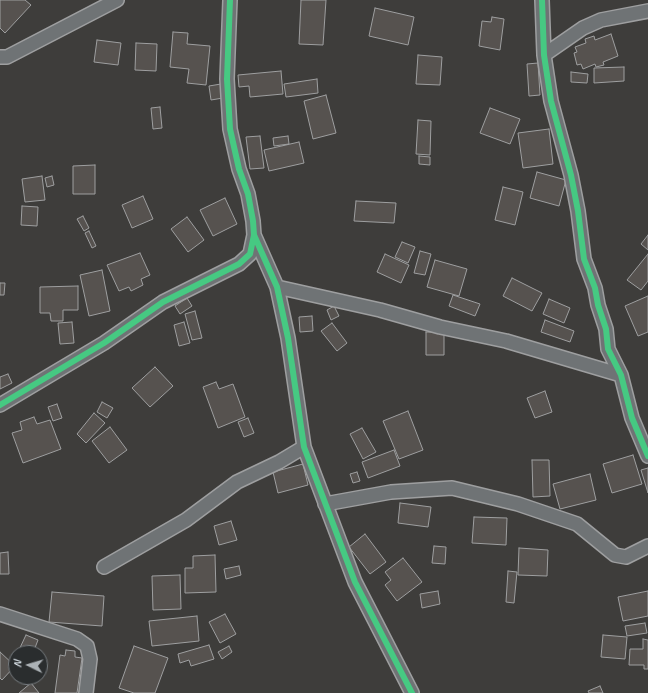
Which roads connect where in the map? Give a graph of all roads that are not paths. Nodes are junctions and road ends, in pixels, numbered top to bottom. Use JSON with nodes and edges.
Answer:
{"nodes":[{"id":1,"x":117,"y":0,"type":"edge"},
{"id":2,"x":230,"y":0,"type":"edge"},
{"id":3,"x":542,"y":0,"type":"edge"},
{"id":4,"x":648,"y":11,"type":"edge"},
{"id":5,"x":544,"y":55,"type":"junction"},
{"id":6,"x":0,"y":57,"type":"edge"},
{"id":7,"x":254,"y":235,"type":"junction"},
{"id":8,"x":277,"y":287,"type":"junction"},
{"id":9,"x":620,"y":375,"type":"junction"},
{"id":10,"x":0,"y":405,"type":"edge"},
{"id":11,"x":304,"y":447,"type":"junction"},
{"id":12,"x":648,"y":454,"type":"edge"},
{"id":13,"x":324,"y":504,"type":"junction"},
{"id":14,"x":648,"y":546,"type":"edge"},
{"id":15,"x":104,"y":567,"type":"dead end"},
{"id":16,"x":0,"y":614,"type":"edge"},
{"id":17,"x":86,"y":693,"type":"edge"},
{"id":18,"x":412,"y":693,"type":"edge"}],
"edges":[{"from":1,"to":6,"type":"street"},
{"from":2,"to":7,"type":"street"},
{"from":3,"to":5,"type":"street"},
{"from":4,"to":5,"type":"street"},
{"from":5,"to":9,"type":"street"},
{"from":7,"to":8,"type":"street"},
{"from":7,"to":10,"type":"street"},
{"from":8,"to":9,"type":"street"},
{"from":8,"to":11,"type":"street"},
{"from":9,"to":12,"type":"street"},
{"from":11,"to":13,"type":"street"},
{"from":11,"to":15,"type":"street"},
{"from":13,"to":14,"type":"street"},
{"from":13,"to":18,"type":"street"},
{"from":16,"to":17,"type":"street"}]}
